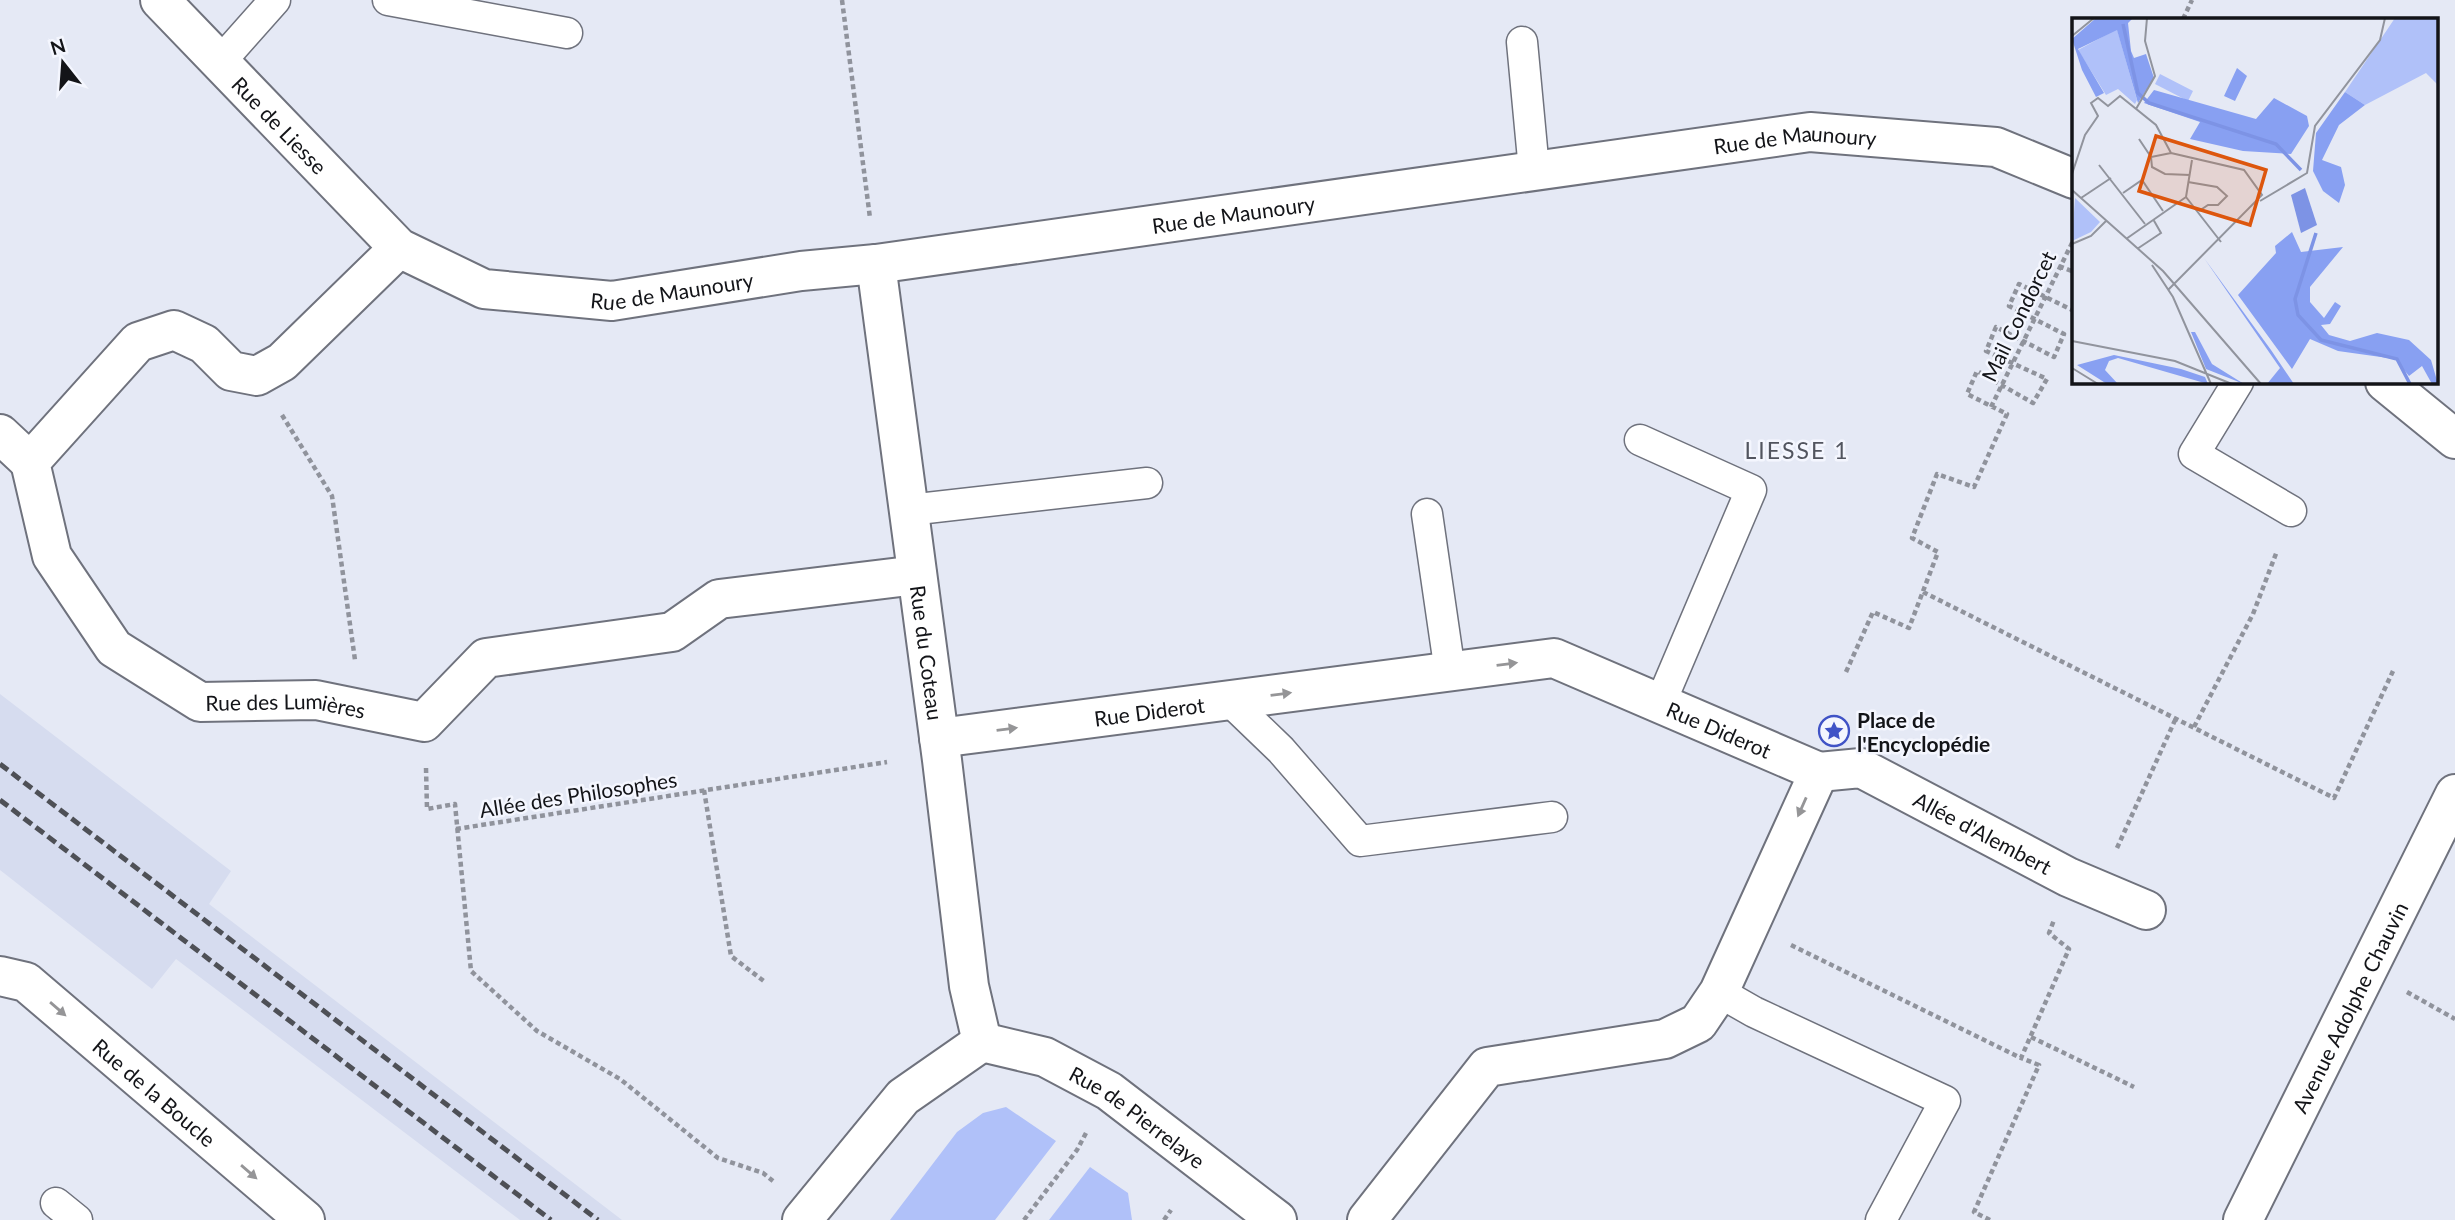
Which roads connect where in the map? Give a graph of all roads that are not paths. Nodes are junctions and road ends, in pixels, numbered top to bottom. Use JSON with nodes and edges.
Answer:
{"nodes":[{"id":1,"x":160,"y":0,"type":"edge"},
{"id":2,"x":275,"y":0,"type":"edge"},
{"id":3,"x":388,"y":0,"type":"edge"},
{"id":4,"x":567,"y":33,"type":"dead end"},
{"id":5,"x":1522,"y":42,"type":"dead end"},
{"id":6,"x":220,"y":62,"type":"junction"},
{"id":7,"x":1534,"y":170,"type":"junction"},
{"id":8,"x":2072,"y":178,"type":"edge"},
{"id":9,"x":399,"y":248,"type":"junction"},
{"id":10,"x":876,"y":264,"type":"junction"},
{"id":11,"x":2237,"y":383,"type":"edge"},
{"id":12,"x":2386,"y":383,"type":"edge"},
{"id":13,"x":0,"y":434,"type":"edge"},
{"id":14,"x":2455,"y":439,"type":"edge"},
{"id":15,"x":1640,"y":440,"type":"dead end"},
{"id":16,"x":30,"y":462,"type":"junction"},
{"id":17,"x":1147,"y":482,"type":"dead end"},
{"id":18,"x":909,"y":510,"type":"junction"},
{"id":19,"x":2291,"y":511,"type":"dead end"},
{"id":20,"x":1427,"y":514,"type":"dead end"},
{"id":21,"x":917,"y":575,"type":"junction"},
{"id":22,"x":1450,"y":672,"type":"junction"},
{"id":23,"x":1228,"y":701,"type":"junction"},
{"id":24,"x":1660,"y":704,"type":"junction"},
{"id":25,"x":939,"y":738,"type":"junction"},
{"id":26,"x":1819,"y":772,"type":"junction"},
{"id":27,"x":2455,"y":794,"type":"edge"},
{"id":28,"x":1552,"y":817,"type":"dead end"},
{"id":29,"x":2146,"y":910,"type":"dead end"},
{"id":30,"x":0,"y":976,"type":"edge"},
{"id":31,"x":1719,"y":992,"type":"junction"},
{"id":32,"x":982,"y":1042,"type":"junction"},
{"id":33,"x":305,"y":1220,"type":"edge"},
{"id":34,"x":802,"y":1220,"type":"edge"},
{"id":35,"x":1277,"y":1220,"type":"edge"},
{"id":36,"x":1367,"y":1220,"type":"edge"},
{"id":37,"x":1881,"y":1220,"type":"edge"},
{"id":38,"x":2242,"y":1220,"type":"edge"}],
"edges":[{"from":1,"to":6,"type":"street","name":"Rue de Liesse"},
{"from":2,"to":6,"type":"lane"},
{"from":3,"to":4,"type":"lane"},
{"from":5,"to":7,"type":"lane"},
{"from":6,"to":9,"type":"street","name":"Rue de Liesse"},
{"from":7,"to":8,"type":"street","name":"Rue de Maunoury"},
{"from":7,"to":10,"type":"street","name":"Rue de Maunoury"},
{"from":9,"to":10,"type":"street","name":"Rue de Maunoury"},
{"from":9,"to":16,"type":"street"},
{"from":10,"to":18,"type":"street","name":"Rue du Coteau"},
{"from":11,"to":19,"type":"lane"},
{"from":12,"to":14,"type":"street"},
{"from":13,"to":16,"type":"street"},
{"from":15,"to":24,"type":"lane"},
{"from":16,"to":21,"type":"street","name":"Rue des Lumières"},
{"from":17,"to":18,"type":"lane"},
{"from":18,"to":21,"type":"street","name":"Rue du Coteau"},
{"from":20,"to":22,"type":"lane"},
{"from":21,"to":25,"type":"street","name":"Rue du Coteau"},
{"from":23,"to":22,"type":"street","name":"Rue Diderot","one_way":true},
{"from":22,"to":24,"type":"street","name":"Rue Diderot","one_way":true},
{"from":25,"to":23,"type":"street","name":"Rue Diderot","one_way":true},
{"from":23,"to":28,"type":"lane"},
{"from":24,"to":26,"type":"street","name":"Rue Diderot"},
{"from":25,"to":32,"type":"street","name":"Rue du Coteau"},
{"from":26,"to":29,"type":"street","name":"Allée d'Alembert"},
{"from":26,"to":31,"type":"street","one_way":true},
{"from":27,"to":38,"type":"street","name":"Avenue Adolphe Chauvin"},
{"from":30,"to":33,"type":"street","name":"Rue de la Boucle","one_way":true},
{"from":31,"to":36,"type":"street"},
{"from":31,"to":37,"type":"lane"},
{"from":32,"to":34,"type":"street"},
{"from":32,"to":35,"type":"street","name":"Rue de Pierrelaye"}]}
